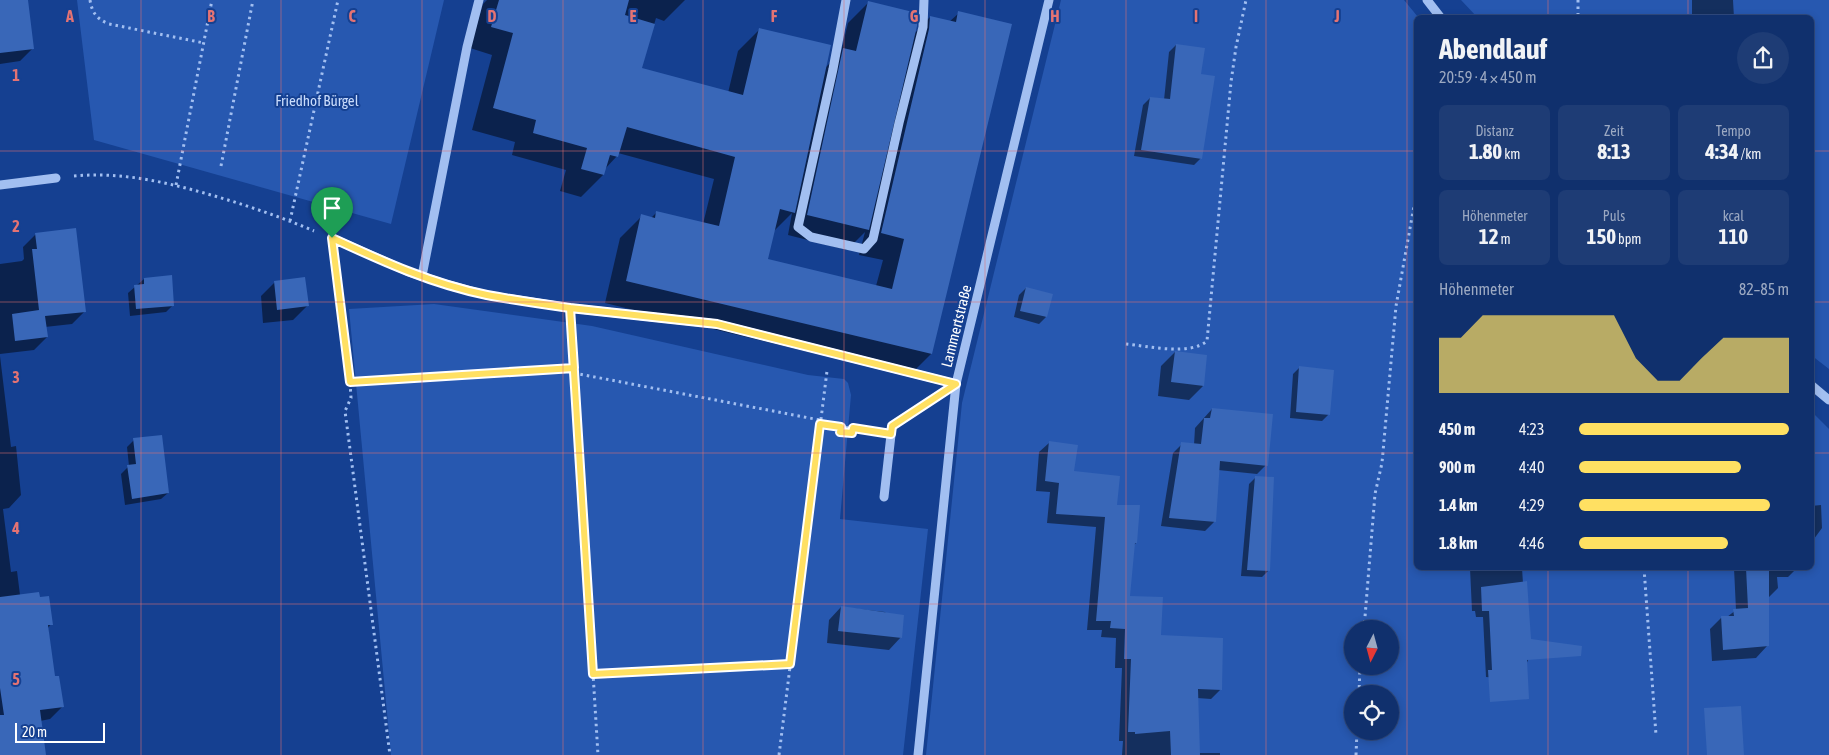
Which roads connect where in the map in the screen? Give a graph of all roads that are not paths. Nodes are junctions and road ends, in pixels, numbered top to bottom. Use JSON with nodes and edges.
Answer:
{"nodes":[{"id":1,"x":479,"y":0,"type":"edge"},
{"id":2,"x":846,"y":0,"type":"edge"},
{"id":3,"x":924,"y":0,"type":"edge"},
{"id":4,"x":1427,"y":0,"type":"edge"},
{"id":5,"x":1047,"y":1,"type":"edge"},
{"id":6,"x":1438,"y":15,"type":"edge"},
{"id":7,"x":56,"y":178,"type":"road end"},
{"id":8,"x":0,"y":185,"type":"edge"},
{"id":9,"x":332,"y":238,"type":"road end"},
{"id":10,"x":422,"y":276,"type":"junction"},
{"id":11,"x":956,"y":384,"type":"junction"},
{"id":12,"x":1814,"y":388,"type":"edge"},
{"id":13,"x":1828,"y":400,"type":"edge"},
{"id":14,"x":884,"y":497,"type":"dead end"},
{"id":15,"x":918,"y":755,"type":"edge"}],
"edges":[{"from":1,"to":10,"type":"street"},
{"from":2,"to":3,"type":"street"},
{"from":4,"to":6,"type":"street"},
{"from":5,"to":11,"type":"street","name":"Lammertstraße"},
{"from":7,"to":8,"type":"street"},
{"from":9,"to":10,"type":"street"},
{"from":10,"to":11,"type":"street"},
{"from":11,"to":14,"type":"street"},
{"from":11,"to":15,"type":"street","name":"Lammertstraße"},
{"from":12,"to":13,"type":"street"}]}
